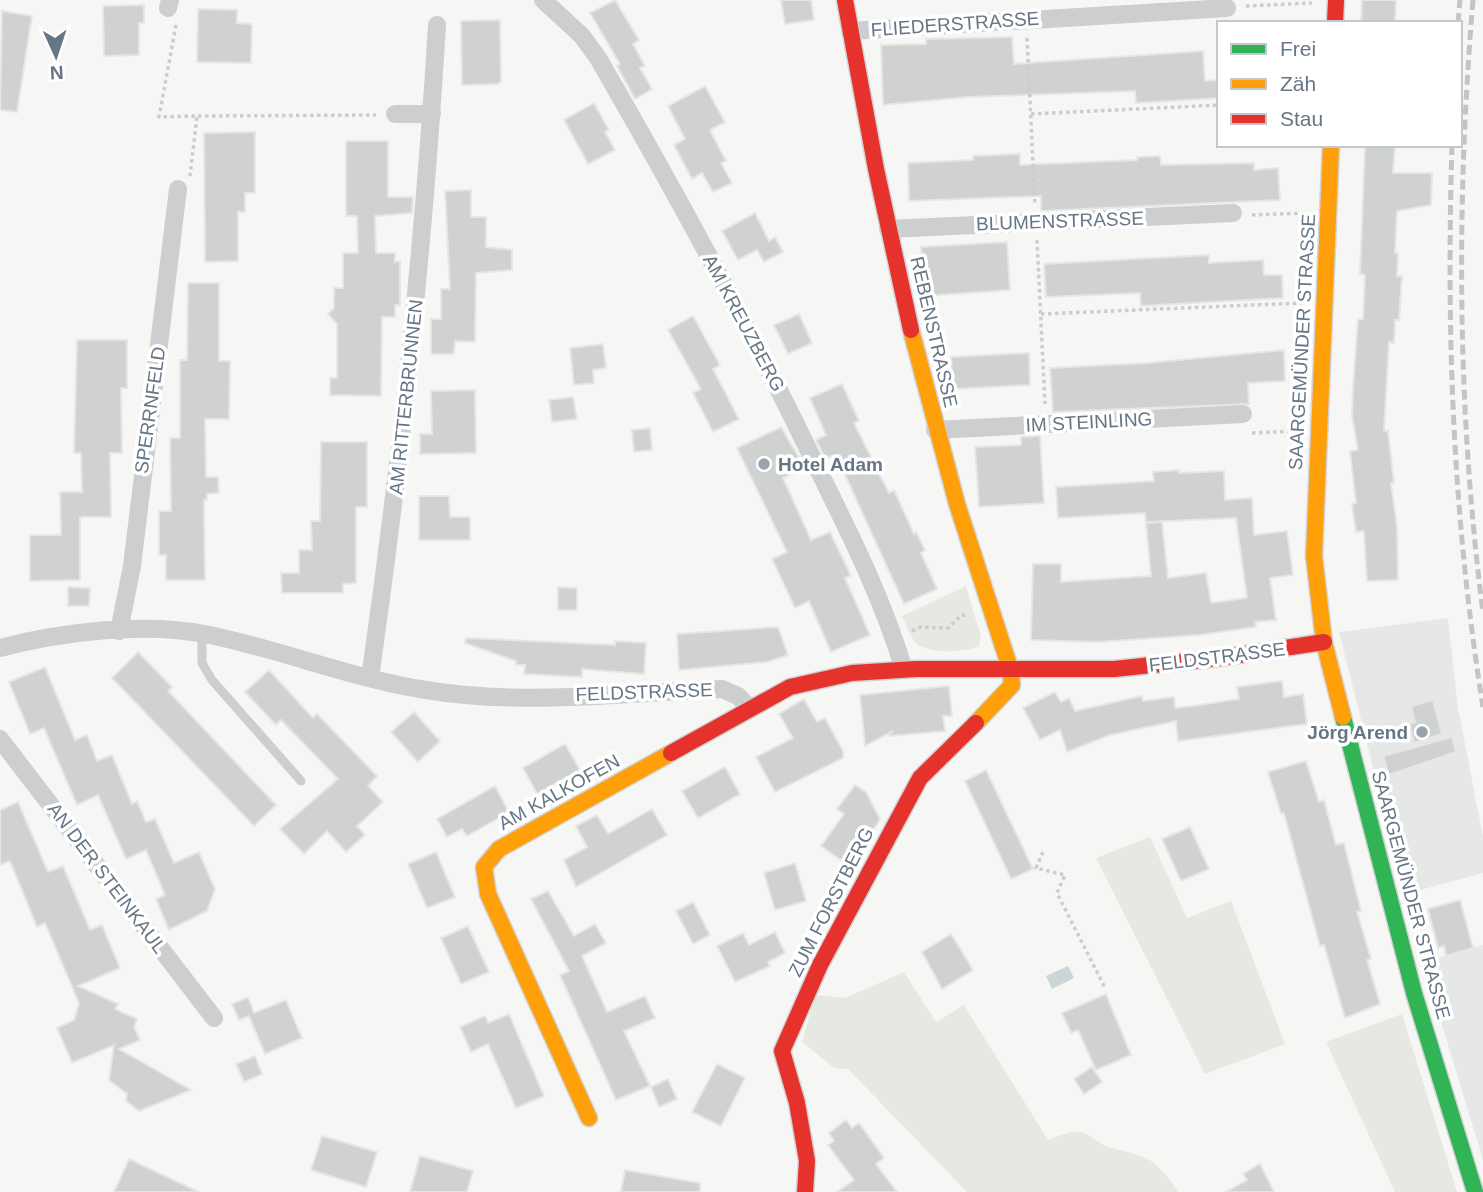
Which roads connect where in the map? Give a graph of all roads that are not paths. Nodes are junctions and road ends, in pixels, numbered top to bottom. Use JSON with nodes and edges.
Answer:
{"nodes":[{"id":1,"x":543,"y":0,"type":"edge"},
{"id":2,"x":845,"y":0,"type":"edge"},
{"id":3,"x":1328,"y":1,"type":"edge"},
{"id":4,"x":1227,"y":8,"type":"road end"},
{"id":5,"x":1334,"y":21,"type":"edge"},
{"id":6,"x":438,"y":24,"type":"dead end"},
{"id":7,"x":850,"y":31,"type":"junction"},
{"id":8,"x":395,"y":114,"type":"dead end"},
{"id":9,"x":432,"y":114,"type":"junction"},
{"id":10,"x":1331,"y":147,"type":"edge"},
{"id":11,"x":178,"y":189,"type":"road end"},
{"id":12,"x":1233,"y":213,"type":"road end"},
{"id":13,"x":888,"y":229,"type":"junction"},
{"id":14,"x":1243,"y":414,"type":"road end"},
{"id":15,"x":935,"y":430,"type":"junction"},
{"id":16,"x":119,"y":631,"type":"junction"},
{"id":17,"x":201,"y":634,"type":"junction"},
{"id":18,"x":1324,"y":642,"type":"junction"},
{"id":19,"x":0,"y":648,"type":"edge"},
{"id":20,"x":1010,"y":668,"type":"junction"},
{"id":21,"x":904,"y":670,"type":"junction"},
{"id":22,"x":370,"y":678,"type":"junction"},
{"id":23,"x":751,"y":709,"type":"junction"},
{"id":24,"x":0,"y":739,"type":"edge"},
{"id":25,"x":301,"y":781,"type":"dead end"},
{"id":26,"x":214,"y":1018,"type":"dead end"},
{"id":27,"x":589,"y":1118,"type":"dead end"},
{"id":28,"x":805,"y":1192,"type":"edge"},
{"id":29,"x":1475,"y":1192,"type":"edge"}],
"edges":[{"from":1,"to":21,"type":"street","name":"AM KREUZBERG"},
{"from":2,"to":7,"type":"street","name":"REBENSTRASSE"},
{"from":3,"to":5,"type":"street"},
{"from":4,"to":7,"type":"street","name":"FLIEDERSTRASSE"},
{"from":6,"to":9,"type":"street","name":"AM RITTERBRUNNEN"},
{"from":7,"to":13,"type":"street","name":"REBENSTRASSE"},
{"from":8,"to":9,"type":"street"},
{"from":9,"to":22,"type":"street","name":"AM RITTERBRUNNEN"},
{"from":10,"to":18,"type":"street","name":"SAARGEMÜNDER STRASSE"},
{"from":11,"to":16,"type":"street","name":"SPERRNFELD"},
{"from":12,"to":13,"type":"street","name":"BLUMENSTRASSE"},
{"from":13,"to":15,"type":"street","name":"REBENSTRASSE"},
{"from":14,"to":15,"type":"street","name":"IM STEINLING"},
{"from":15,"to":20,"type":"street","name":"REBENSTRASSE"},
{"from":16,"to":17,"type":"street","name":"FELDSTRASSE"},
{"from":16,"to":19,"type":"street","name":"FELDSTRASSE"},
{"from":17,"to":22,"type":"street","name":"FELDSTRASSE"},
{"from":17,"to":25,"type":"lane"},
{"from":18,"to":20,"type":"street","name":"FELDSTRASSE"},
{"from":18,"to":29,"type":"street","name":"SAARGEMÜNDER STRASSE"},
{"from":20,"to":21,"type":"street","name":"FELDSTRASSE"},
{"from":20,"to":28,"type":"street","name":"ZUM FORSTBERG"},
{"from":21,"to":23,"type":"street","name":"FELDSTRASSE"},
{"from":22,"to":23,"type":"street","name":"FELDSTRASSE"},
{"from":23,"to":27,"type":"street","name":"AM KALKOFEN"},
{"from":24,"to":26,"type":"street","name":"AN DER STEINKAUL"}]}
